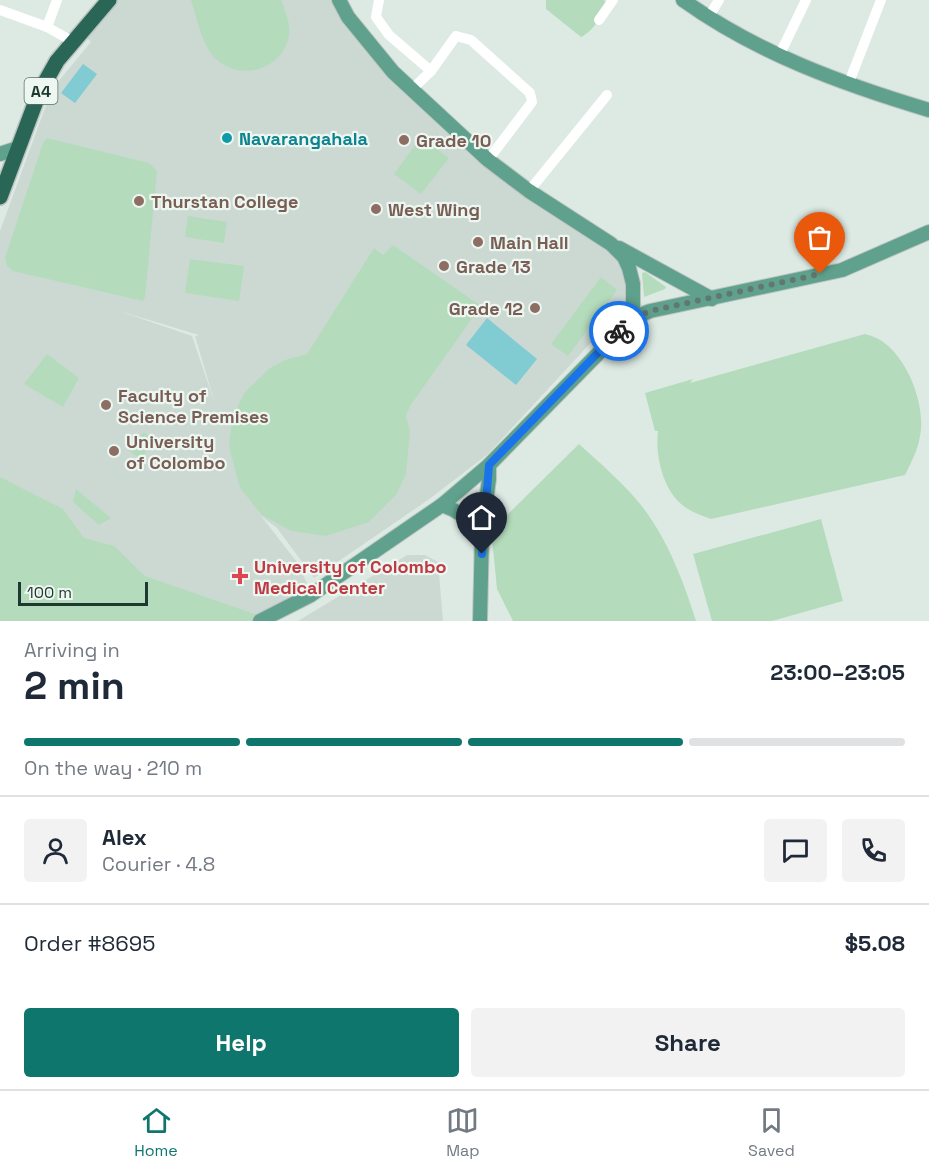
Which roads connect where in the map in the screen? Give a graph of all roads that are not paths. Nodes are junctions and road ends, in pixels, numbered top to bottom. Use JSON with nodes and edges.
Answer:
{"nodes":[{"id":1,"x":2,"y":0,"type":"edge"},
{"id":2,"x":57,"y":0,"type":"edge"},
{"id":3,"x":109,"y":0,"type":"edge"},
{"id":4,"x":339,"y":0,"type":"edge"},
{"id":5,"x":378,"y":0,"type":"edge"},
{"id":6,"x":613,"y":0,"type":"edge"},
{"id":7,"x":683,"y":0,"type":"edge"},
{"id":8,"x":719,"y":0,"type":"edge"},
{"id":9,"x":806,"y":0,"type":"edge"},
{"id":10,"x":880,"y":0,"type":"edge"},
{"id":11,"x":0,"y":9,"type":"edge"},
{"id":12,"x":708,"y":18,"type":"junction"},
{"id":13,"x":599,"y":20,"type":"dead end"},
{"id":14,"x":47,"y":27,"type":"junction"},
{"id":15,"x":72,"y":41,"type":"junction"},
{"id":16,"x":779,"y":56,"type":"junction"},
{"id":17,"x":431,"y":71,"type":"junction"},
{"id":18,"x":848,"y":85,"type":"junction"},
{"id":19,"x":411,"y":90,"type":"junction"},
{"id":20,"x":607,"y":95,"type":"dead end"},
{"id":21,"x":929,"y":108,"type":"edge"},
{"id":22,"x":18,"y":148,"type":"junction"},
{"id":23,"x":0,"y":154,"type":"edge"},
{"id":24,"x":488,"y":160,"type":"junction"},
{"id":25,"x":4,"y":172,"type":"edge"},
{"id":26,"x":530,"y":191,"type":"junction"},
{"id":27,"x":0,"y":197,"type":"edge"},
{"id":28,"x":929,"y":232,"type":"edge"},
{"id":29,"x":611,"y":244,"type":"junction"},
{"id":30,"x":712,"y":299,"type":"junction"},
{"id":31,"x":633,"y":318,"type":"junction"},
{"id":32,"x":489,"y":465,"type":"junction"},
{"id":33,"x":442,"y":505,"type":"junction"},
{"id":34,"x":482,"y":532,"type":"junction"},
{"id":35,"x":260,"y":621,"type":"edge"},
{"id":36,"x":480,"y":621,"type":"edge"}],
"edges":[{"from":1,"to":11,"type":"street"},
{"from":2,"to":14,"type":"street"},
{"from":3,"to":15,"type":"highway","number":"A4"},
{"from":4,"to":19,"type":"main road"},
{"from":5,"to":17,"type":"street"},
{"from":6,"to":13,"type":"street"},
{"from":7,"to":12,"type":"main road"},
{"from":8,"to":12,"type":"street"},
{"from":9,"to":16,"type":"street"},
{"from":10,"to":18,"type":"street"},
{"from":11,"to":14,"type":"street"},
{"from":12,"to":16,"type":"main road"},
{"from":14,"to":15,"type":"street"},
{"from":15,"to":22,"type":"highway","number":"A4"},
{"from":16,"to":18,"type":"main road"},
{"from":17,"to":19,"type":"street"},
{"from":17,"to":24,"type":"street"},
{"from":18,"to":21,"type":"main road"},
{"from":19,"to":24,"type":"main road"},
{"from":20,"to":26,"type":"street"},
{"from":22,"to":23,"type":"main road"},
{"from":22,"to":25,"type":"highway","number":"A4"},
{"from":24,"to":26,"type":"main road"},
{"from":25,"to":27,"type":"highway","number":"A4"},
{"from":26,"to":29,"type":"main road"},
{"from":28,"to":30,"type":"main road"},
{"from":29,"to":30,"type":"main road"},
{"from":29,"to":31,"type":"main road"},
{"from":30,"to":31,"type":"main road"},
{"from":31,"to":32,"type":"main road"},
{"from":32,"to":33,"type":"main road"},
{"from":32,"to":34,"type":"main road"},
{"from":33,"to":34,"type":"main road"},
{"from":33,"to":35,"type":"main road"},
{"from":34,"to":36,"type":"main road"}]}
